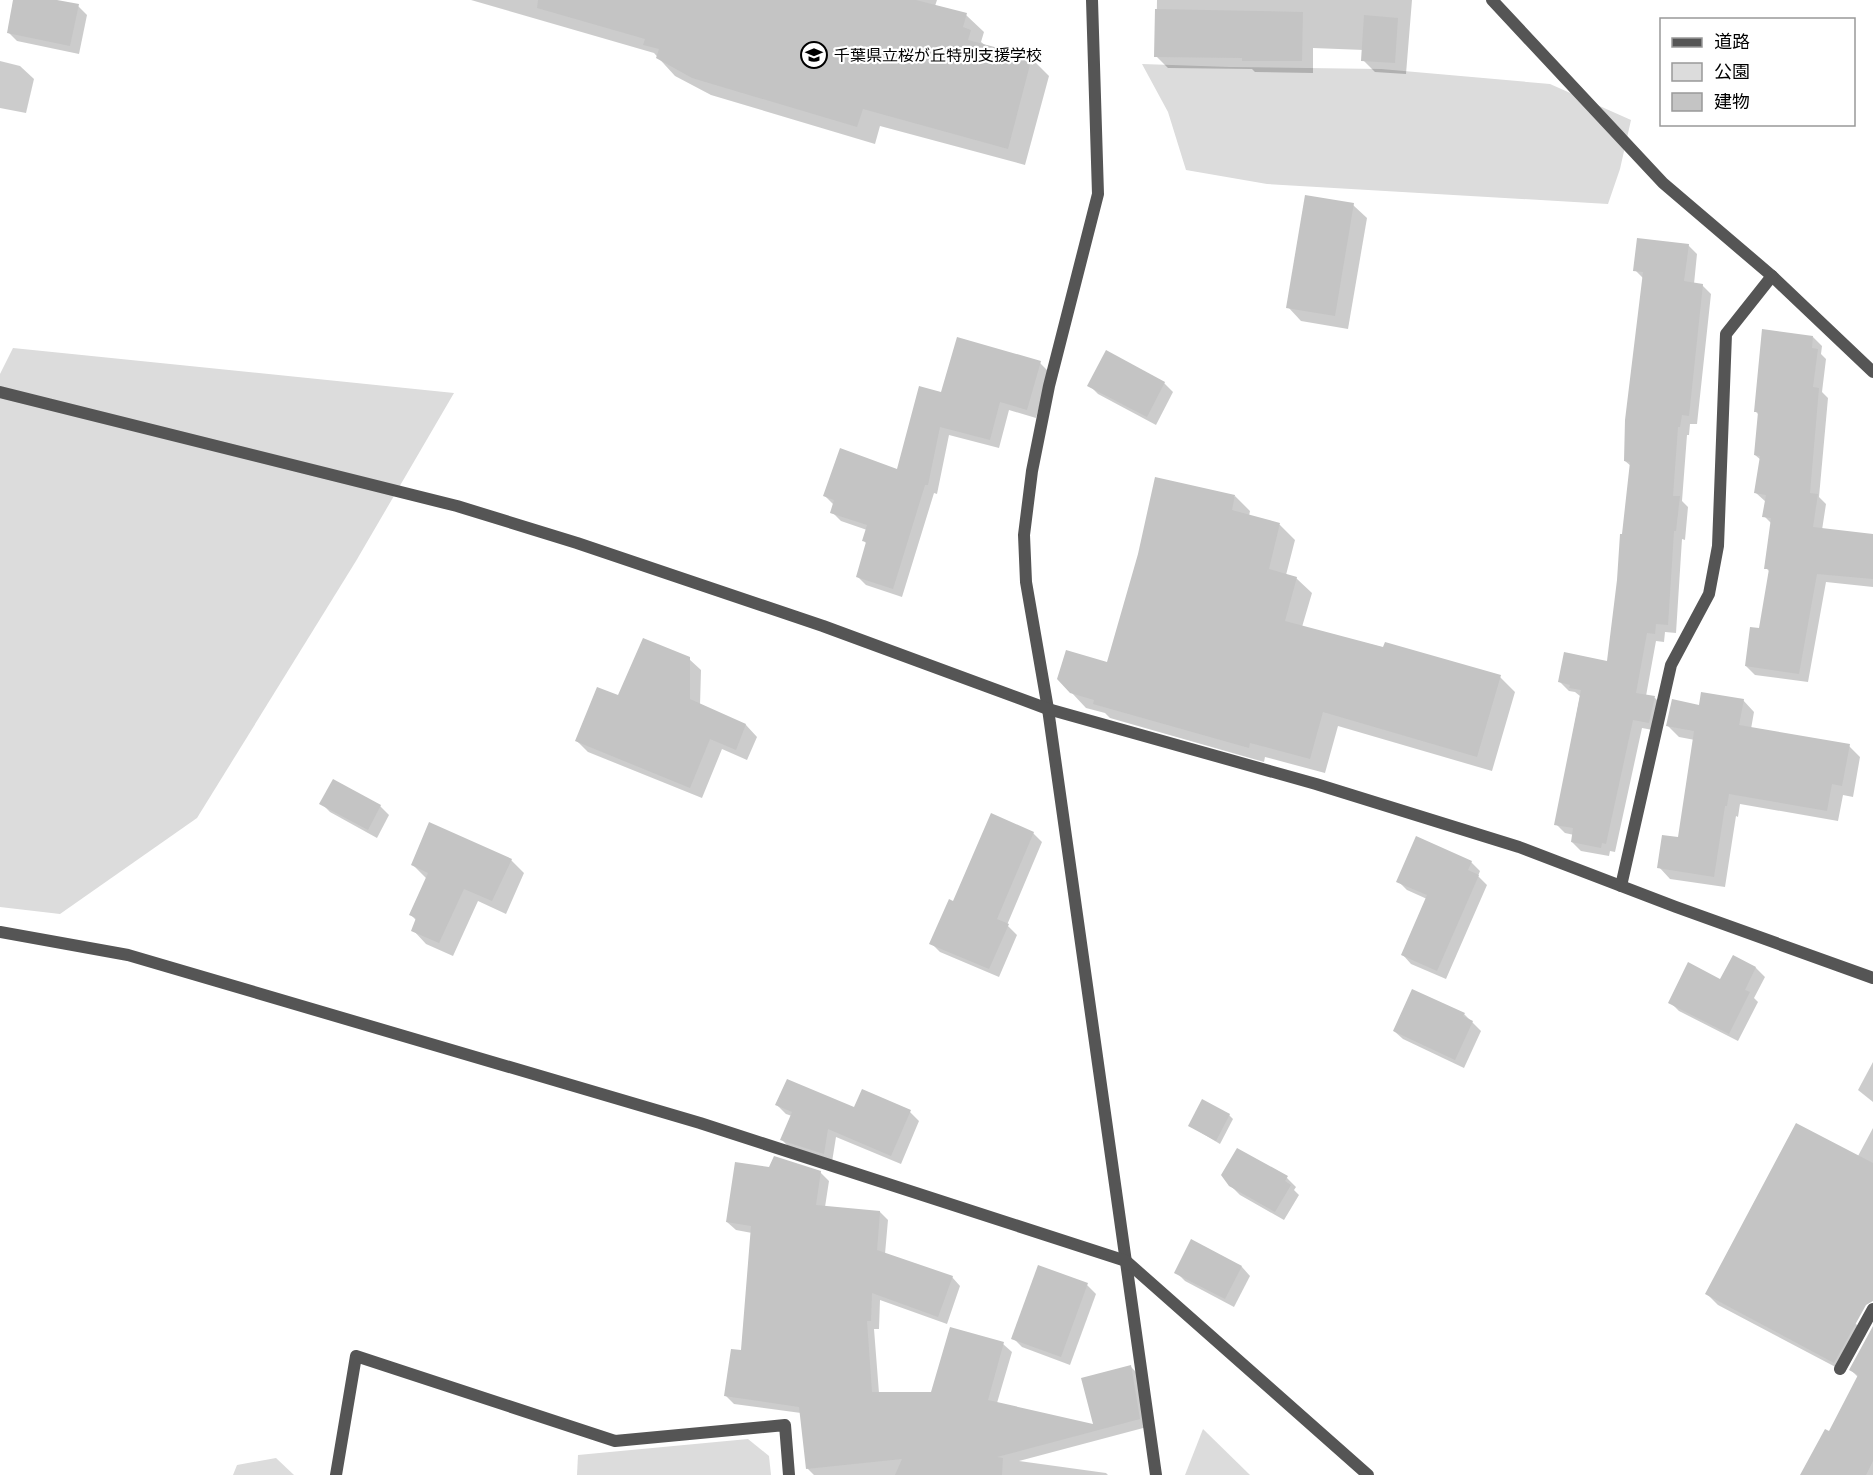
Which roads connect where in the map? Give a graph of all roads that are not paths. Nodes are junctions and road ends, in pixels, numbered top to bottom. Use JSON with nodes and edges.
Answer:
{"nodes":[{"id":1,"x":1092,"y":0,"type":"edge"},
{"id":2,"x":1492,"y":0,"type":"edge"},
{"id":3,"x":1772,"y":276,"type":"junction"},
{"id":4,"x":1873,"y":372,"type":"edge"},
{"id":5,"x":0,"y":392,"type":"edge"},
{"id":6,"x":1048,"y":709,"type":"junction"},
{"id":7,"x":1621,"y":886,"type":"junction"},
{"id":8,"x":0,"y":932,"type":"edge"},
{"id":9,"x":1873,"y":978,"type":"edge"},
{"id":10,"x":1126,"y":1261,"type":"junction"},
{"id":11,"x":1873,"y":1309,"type":"edge"},
{"id":12,"x":1840,"y":1369,"type":"dead end"},
{"id":13,"x":336,"y":1475,"type":"edge"},
{"id":14,"x":789,"y":1475,"type":"edge"},
{"id":15,"x":1156,"y":1475,"type":"edge"},
{"id":16,"x":1368,"y":1475,"type":"edge"}],
"edges":[{"from":1,"to":6,"type":"street"},
{"from":2,"to":3,"type":"street"},
{"from":3,"to":4,"type":"street"},
{"from":3,"to":7,"type":"street"},
{"from":5,"to":6,"type":"street"},
{"from":6,"to":7,"type":"street"},
{"from":6,"to":10,"type":"street"},
{"from":7,"to":9,"type":"street"},
{"from":8,"to":10,"type":"street"},
{"from":10,"to":15,"type":"street"},
{"from":10,"to":16,"type":"street"},
{"from":11,"to":12,"type":"street"},
{"from":13,"to":14,"type":"street"}]}
